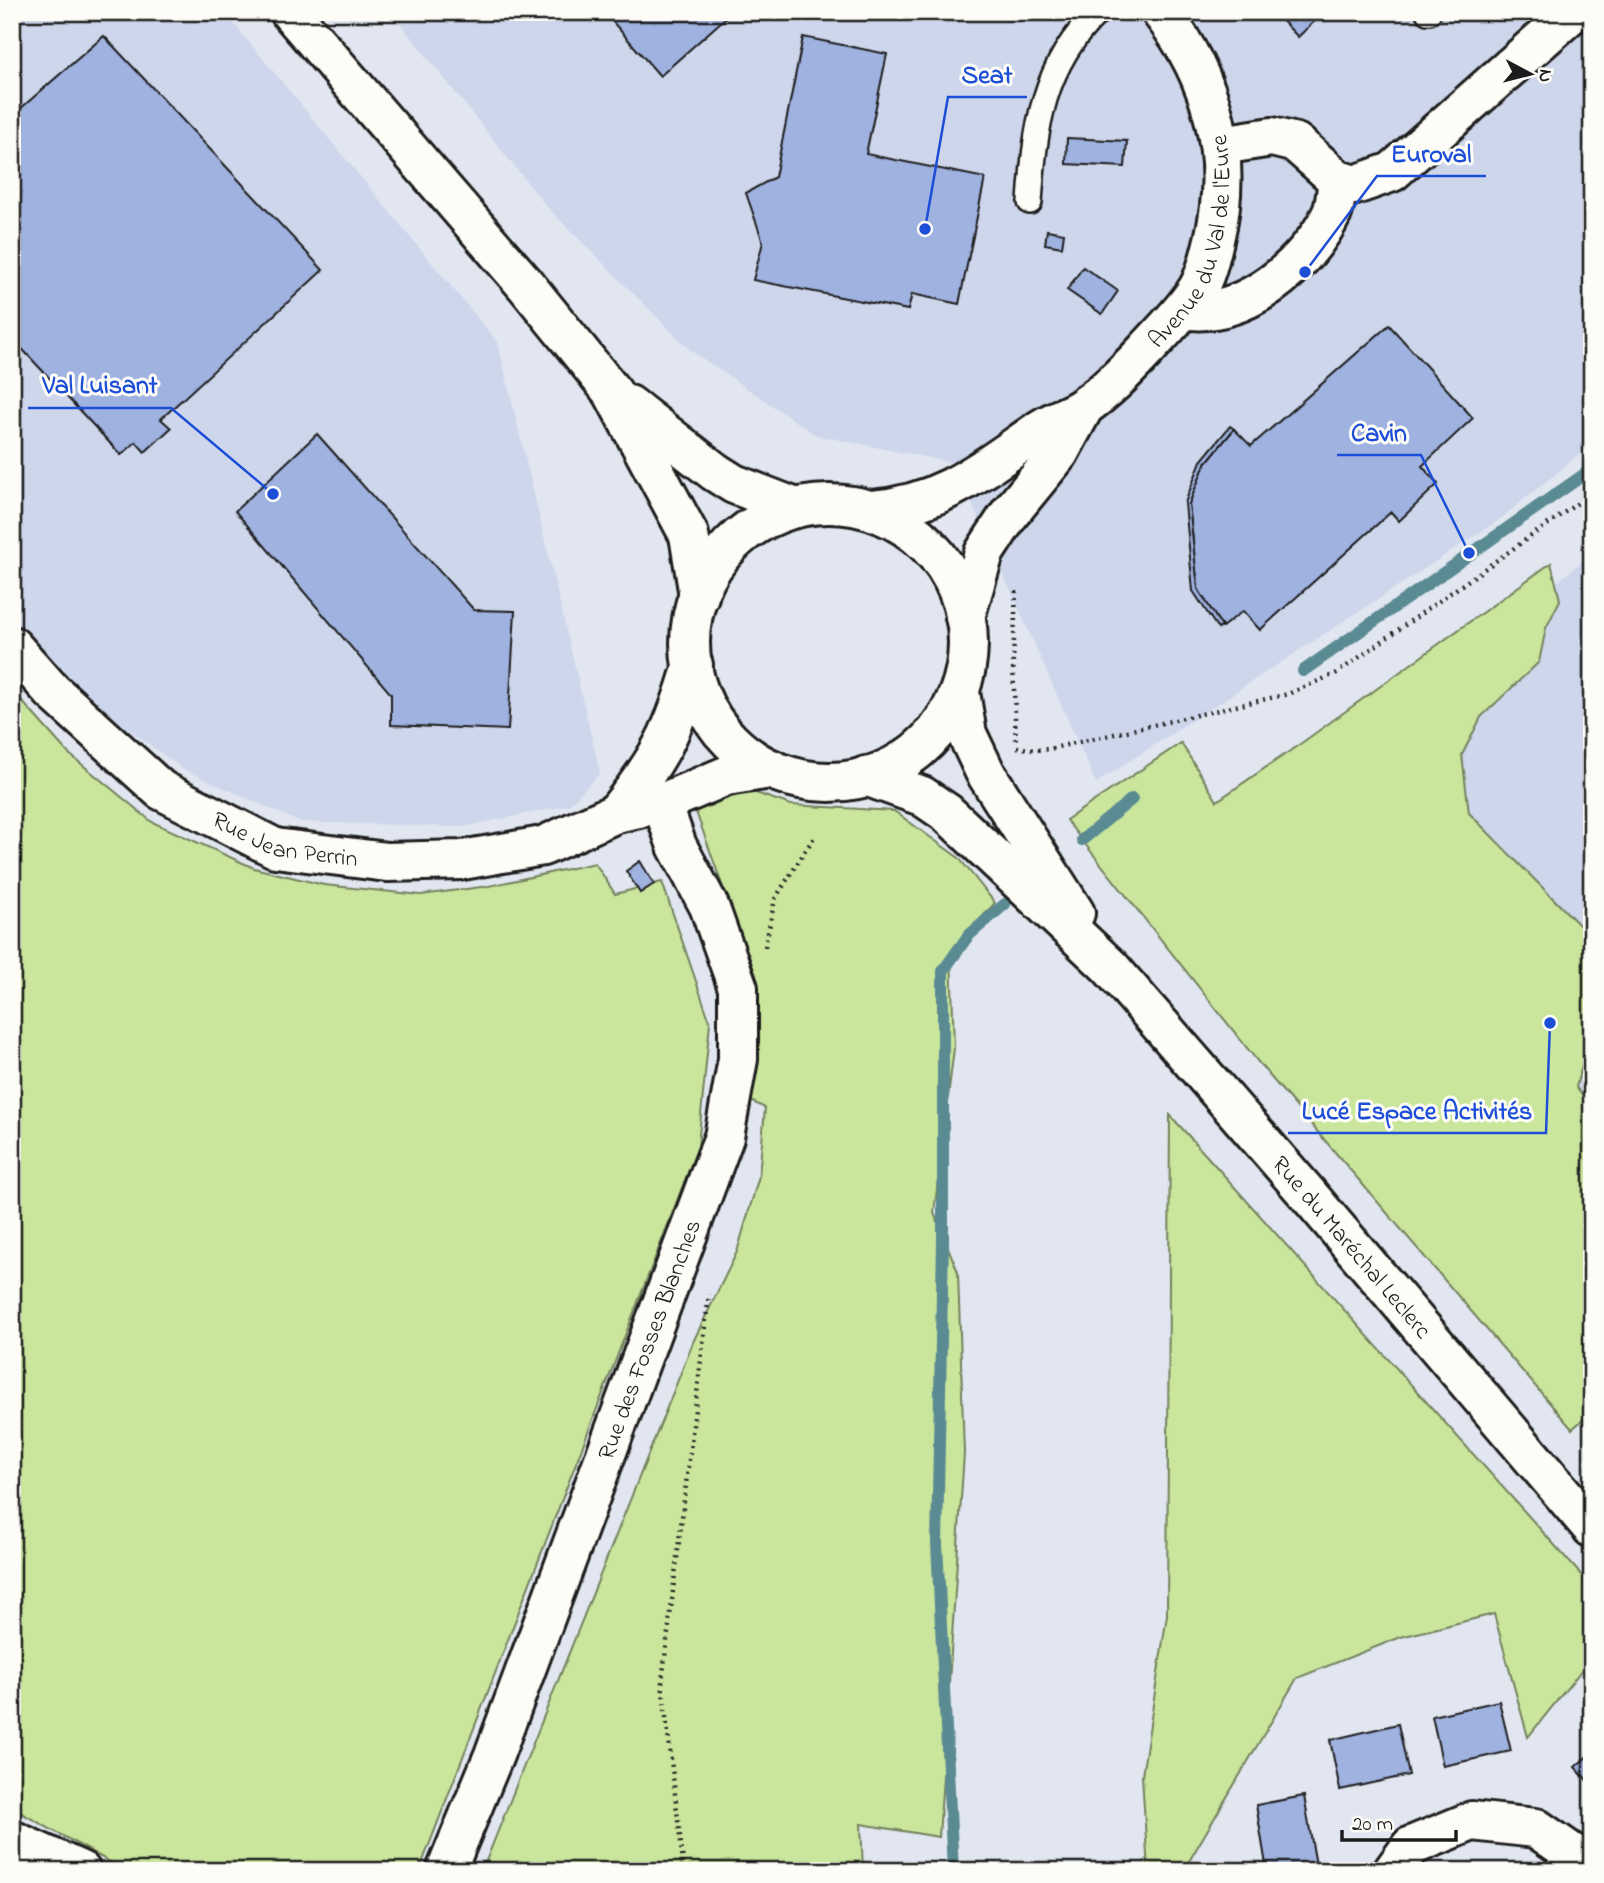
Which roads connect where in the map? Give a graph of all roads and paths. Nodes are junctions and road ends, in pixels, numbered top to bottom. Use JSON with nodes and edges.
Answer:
{"nodes":[{"id":1,"x":290,"y":12,"type":"edge"},
{"id":2,"x":1098,"y":12,"type":"edge"},
{"id":3,"x":1161,"y":12,"type":"edge"},
{"id":4,"x":1573,"y":12,"type":"edge"},
{"id":5,"x":1221,"y":145,"type":"junction"},
{"id":6,"x":1338,"y":180,"type":"junction"},
{"id":7,"x":1030,"y":202,"type":"dead end"},
{"id":8,"x":1184,"y":309,"type":"junction"},
{"id":9,"x":613,"y":393,"type":"junction"},
{"id":10,"x":1084,"y":407,"type":"junction"},
{"id":11,"x":1592,"y":493,"type":"edge"},
{"id":12,"x":796,"y":508,"type":"junction"},
{"id":13,"x":872,"y":510,"type":"junction"},
{"id":14,"x":1017,"y":583,"type":"dead end"},
{"id":15,"x":699,"y":596,"type":"junction"},
{"id":16,"x":965,"y":617,"type":"junction"},
{"id":17,"x":12,"y":646,"type":"edge"},
{"id":18,"x":693,"y":666,"type":"junction"},
{"id":19,"x":960,"y":692,"type":"junction"},
{"id":20,"x":1016,"y":746,"type":"junction"},
{"id":21,"x":1007,"y":754,"type":"dead end"},
{"id":22,"x":771,"y":769,"type":"junction"},
{"id":23,"x":866,"y":776,"type":"junction"},
{"id":24,"x":662,"y":803,"type":"junction"},
{"id":25,"x":616,"y":813,"type":"junction"},
{"id":26,"x":816,"y":834,"type":"dead end"},
{"id":27,"x":762,"y":961,"type":"dead end"},
{"id":28,"x":1110,"y":967,"type":"junction"},
{"id":29,"x":710,"y":1291,"type":"dead end"},
{"id":30,"x":1592,"y":1528,"type":"edge"},
{"id":31,"x":12,"y":1840,"type":"edge"},
{"id":32,"x":1592,"y":1867,"type":"edge"},
{"id":33,"x":81,"y":1871,"type":"edge"},
{"id":34,"x":446,"y":1871,"type":"edge"},
{"id":35,"x":684,"y":1871,"type":"edge"},
{"id":36,"x":1394,"y":1871,"type":"edge"}],
"edges":[{"from":1,"to":9,"type":"street"},
{"from":2,"to":7,"type":"lane"},
{"from":3,"to":5,"type":"street","name":"Avenue du Val de l'Eure"},
{"from":4,"to":6,"type":"street"},
{"from":5,"to":6,"type":"street"},
{"from":5,"to":8,"type":"street","name":"Avenue du Val de l'Eure"},
{"from":6,"to":8,"type":"street"},
{"from":8,"to":10,"type":"street","name":"Avenue du Val de l'Eure"},
{"from":9,"to":12,"type":"street"},
{"from":9,"to":15,"type":"street"},
{"from":10,"to":13,"type":"street","name":"Avenue du Val de l'Eure"},
{"from":10,"to":16,"type":"street","name":"Avenue du Val de l'Eure"},
{"from":11,"to":20,"type":"path"},
{"from":12,"to":13,"type":"street"},
{"from":12,"to":15,"type":"street"},
{"from":13,"to":16,"type":"street"},
{"from":14,"to":20,"type":"path"},
{"from":15,"to":18,"type":"street"},
{"from":16,"to":19,"type":"street"},
{"from":17,"to":25,"type":"street","name":"Rue Jean Perrin"},
{"from":18,"to":22,"type":"street"},
{"from":18,"to":25,"type":"street","name":"Rue Jean Perrin"},
{"from":19,"to":23,"type":"street"},
{"from":19,"to":28,"type":"street","name":"Rue du Maréchal Leclerc"},
{"from":20,"to":21,"type":"path"},
{"from":22,"to":23,"type":"street"},
{"from":22,"to":24,"type":"street","name":"Rue Jean Perrin"},
{"from":23,"to":28,"type":"street","name":"Rue du Maréchal Leclerc"},
{"from":24,"to":25,"type":"street","name":"Rue Jean Perrin"},
{"from":24,"to":34,"type":"street","name":"Rue des Fosses Blanches"},
{"from":26,"to":27,"type":"path"},
{"from":28,"to":30,"type":"street","name":"Rue du Maréchal Leclerc"},
{"from":29,"to":35,"type":"path"},
{"from":31,"to":33,"type":"street"},
{"from":32,"to":36,"type":"street"}]}
